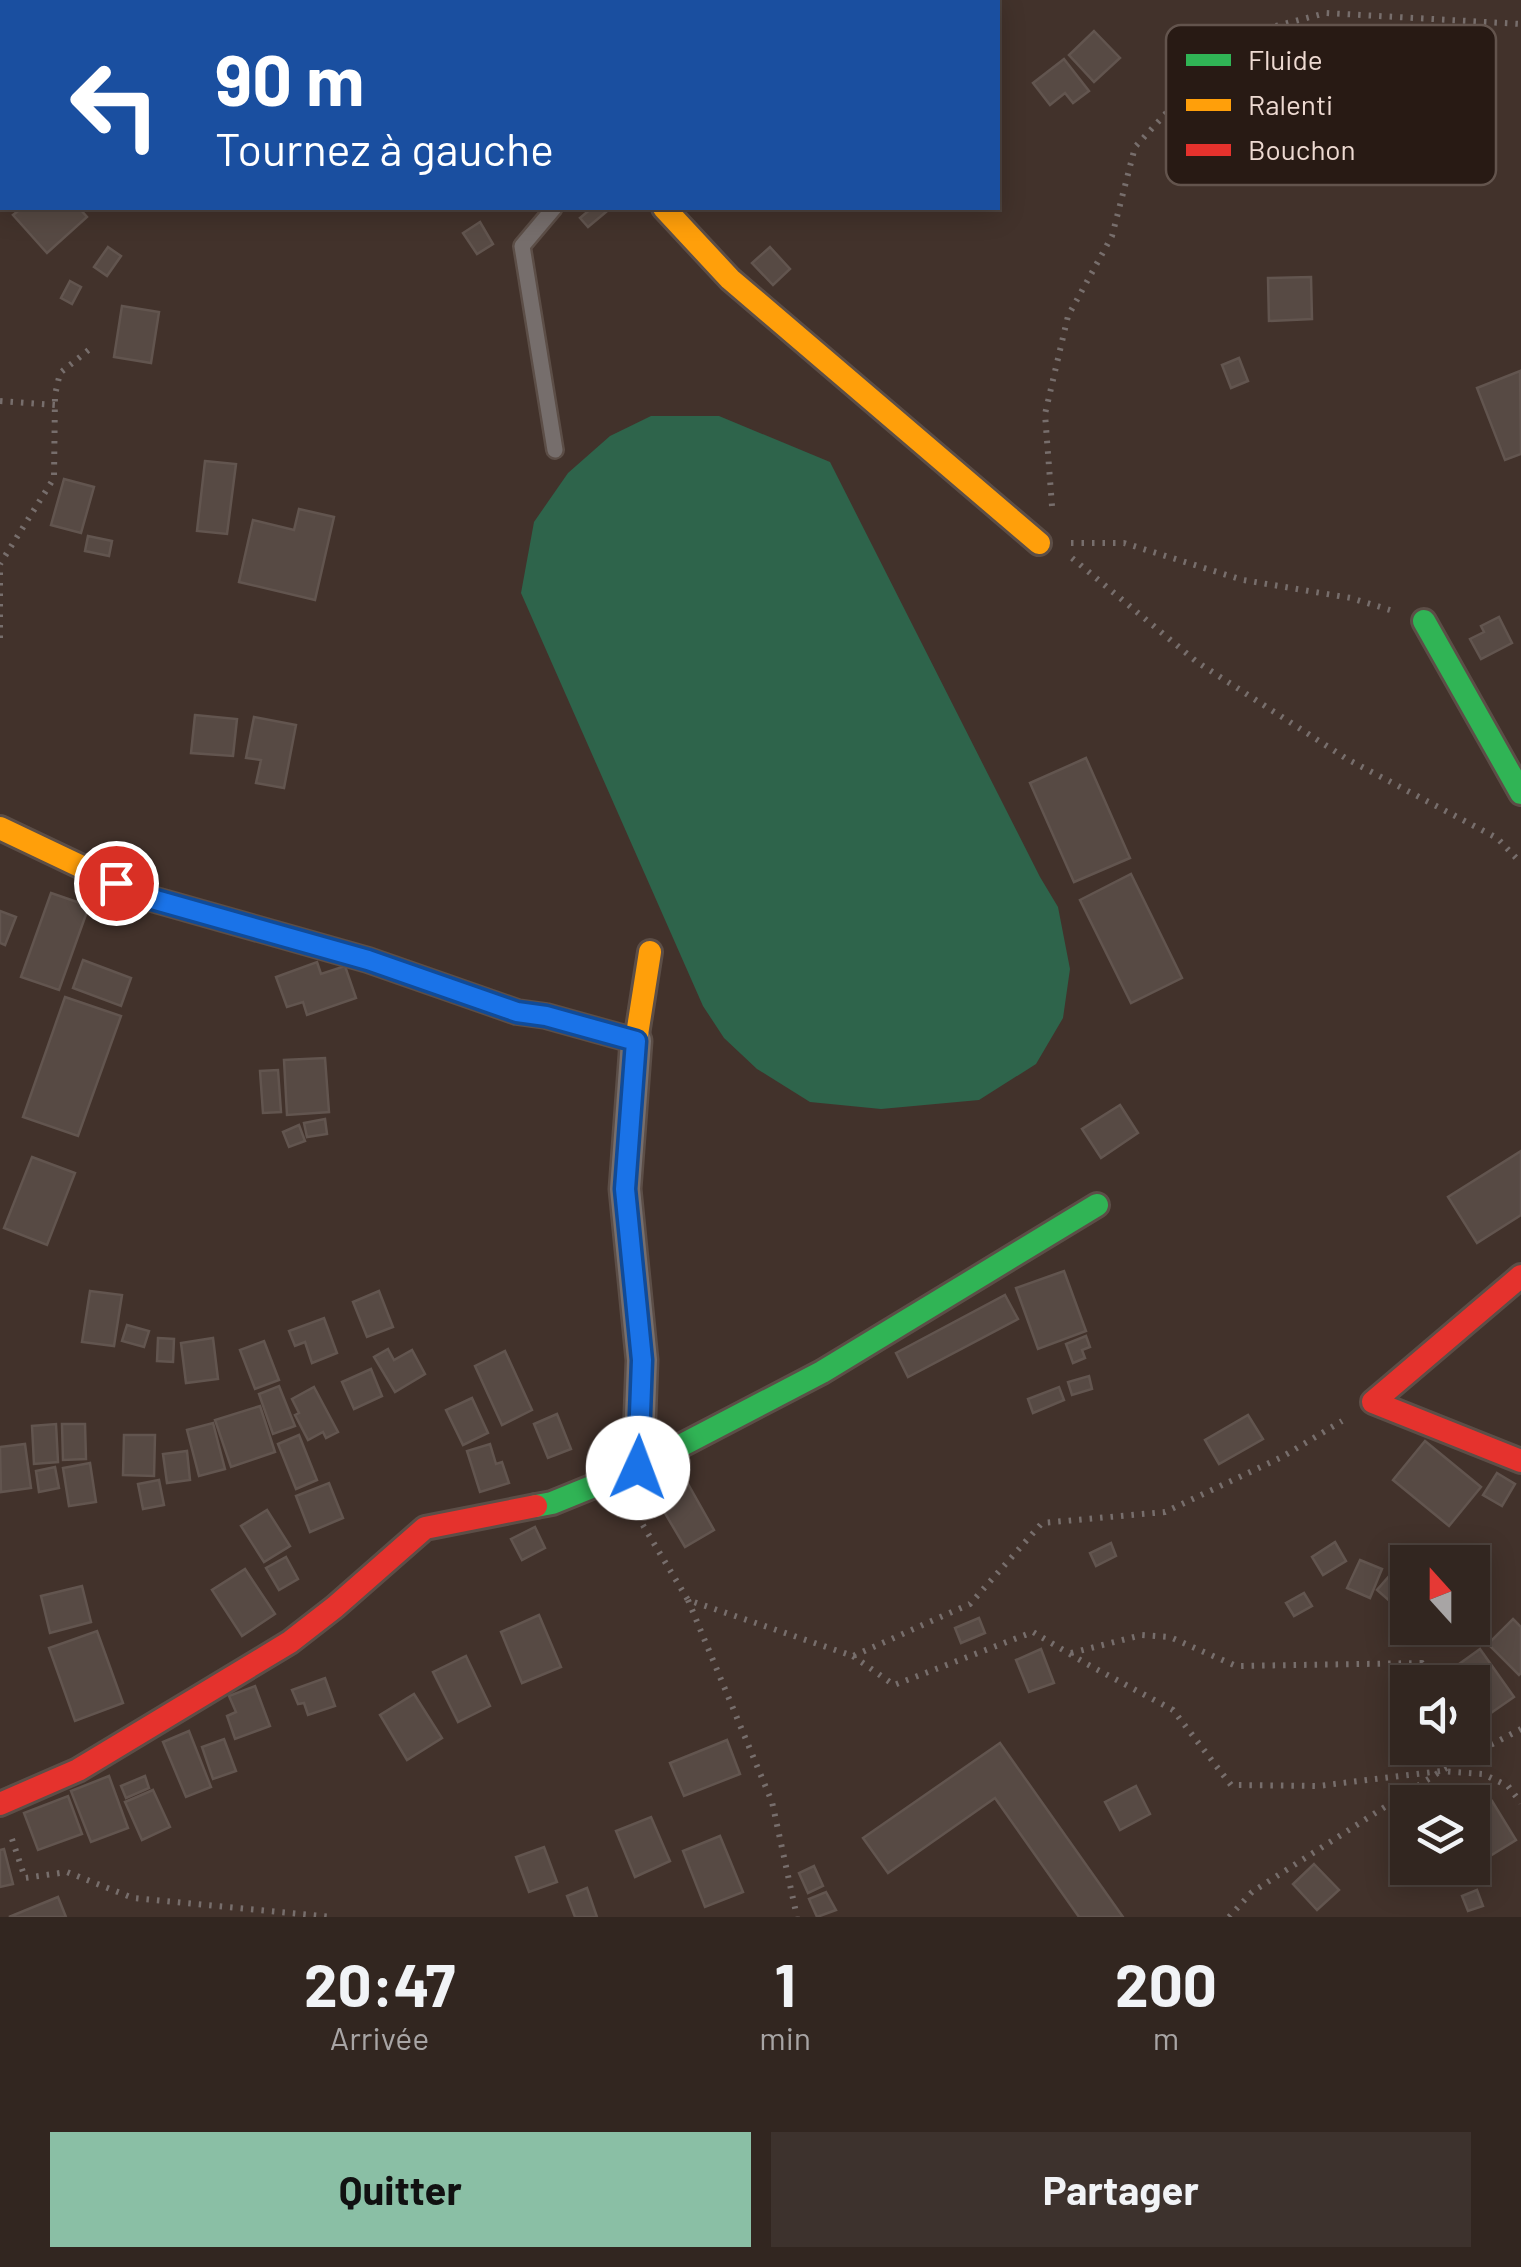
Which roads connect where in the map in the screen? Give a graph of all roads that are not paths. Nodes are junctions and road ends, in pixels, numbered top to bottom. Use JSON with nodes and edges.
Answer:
{"nodes":[{"id":1,"x":552,"y":210,"type":"edge"},
{"id":2,"x":666,"y":210,"type":"edge"},
{"id":3,"x":555,"y":450,"type":"dead end"},
{"id":4,"x":1038,"y":543,"type":"road end"},
{"id":5,"x":1424,"y":622,"type":"road end"},
{"id":6,"x":1521,"y":793,"type":"edge"},
{"id":7,"x":0,"y":828,"type":"edge"},
{"id":8,"x":650,"y":952,"type":"dead end"},
{"id":9,"x":636,"y":1041,"type":"junction"},
{"id":10,"x":1097,"y":1205,"type":"dead end"},
{"id":11,"x":1521,"y":1276,"type":"edge"},
{"id":12,"x":1521,"y":1461,"type":"edge"},
{"id":13,"x":626,"y":1473,"type":"junction"},
{"id":14,"x":0,"y":1804,"type":"edge"}],
"edges":[{"from":1,"to":3,"type":"lane"},
{"from":2,"to":4,"type":"street"},
{"from":5,"to":6,"type":"street"},
{"from":7,"to":9,"type":"street"},
{"from":8,"to":9,"type":"street"},
{"from":9,"to":13,"type":"street"},
{"from":10,"to":13,"type":"street"},
{"from":11,"to":12,"type":"street"},
{"from":13,"to":14,"type":"street"}]}
